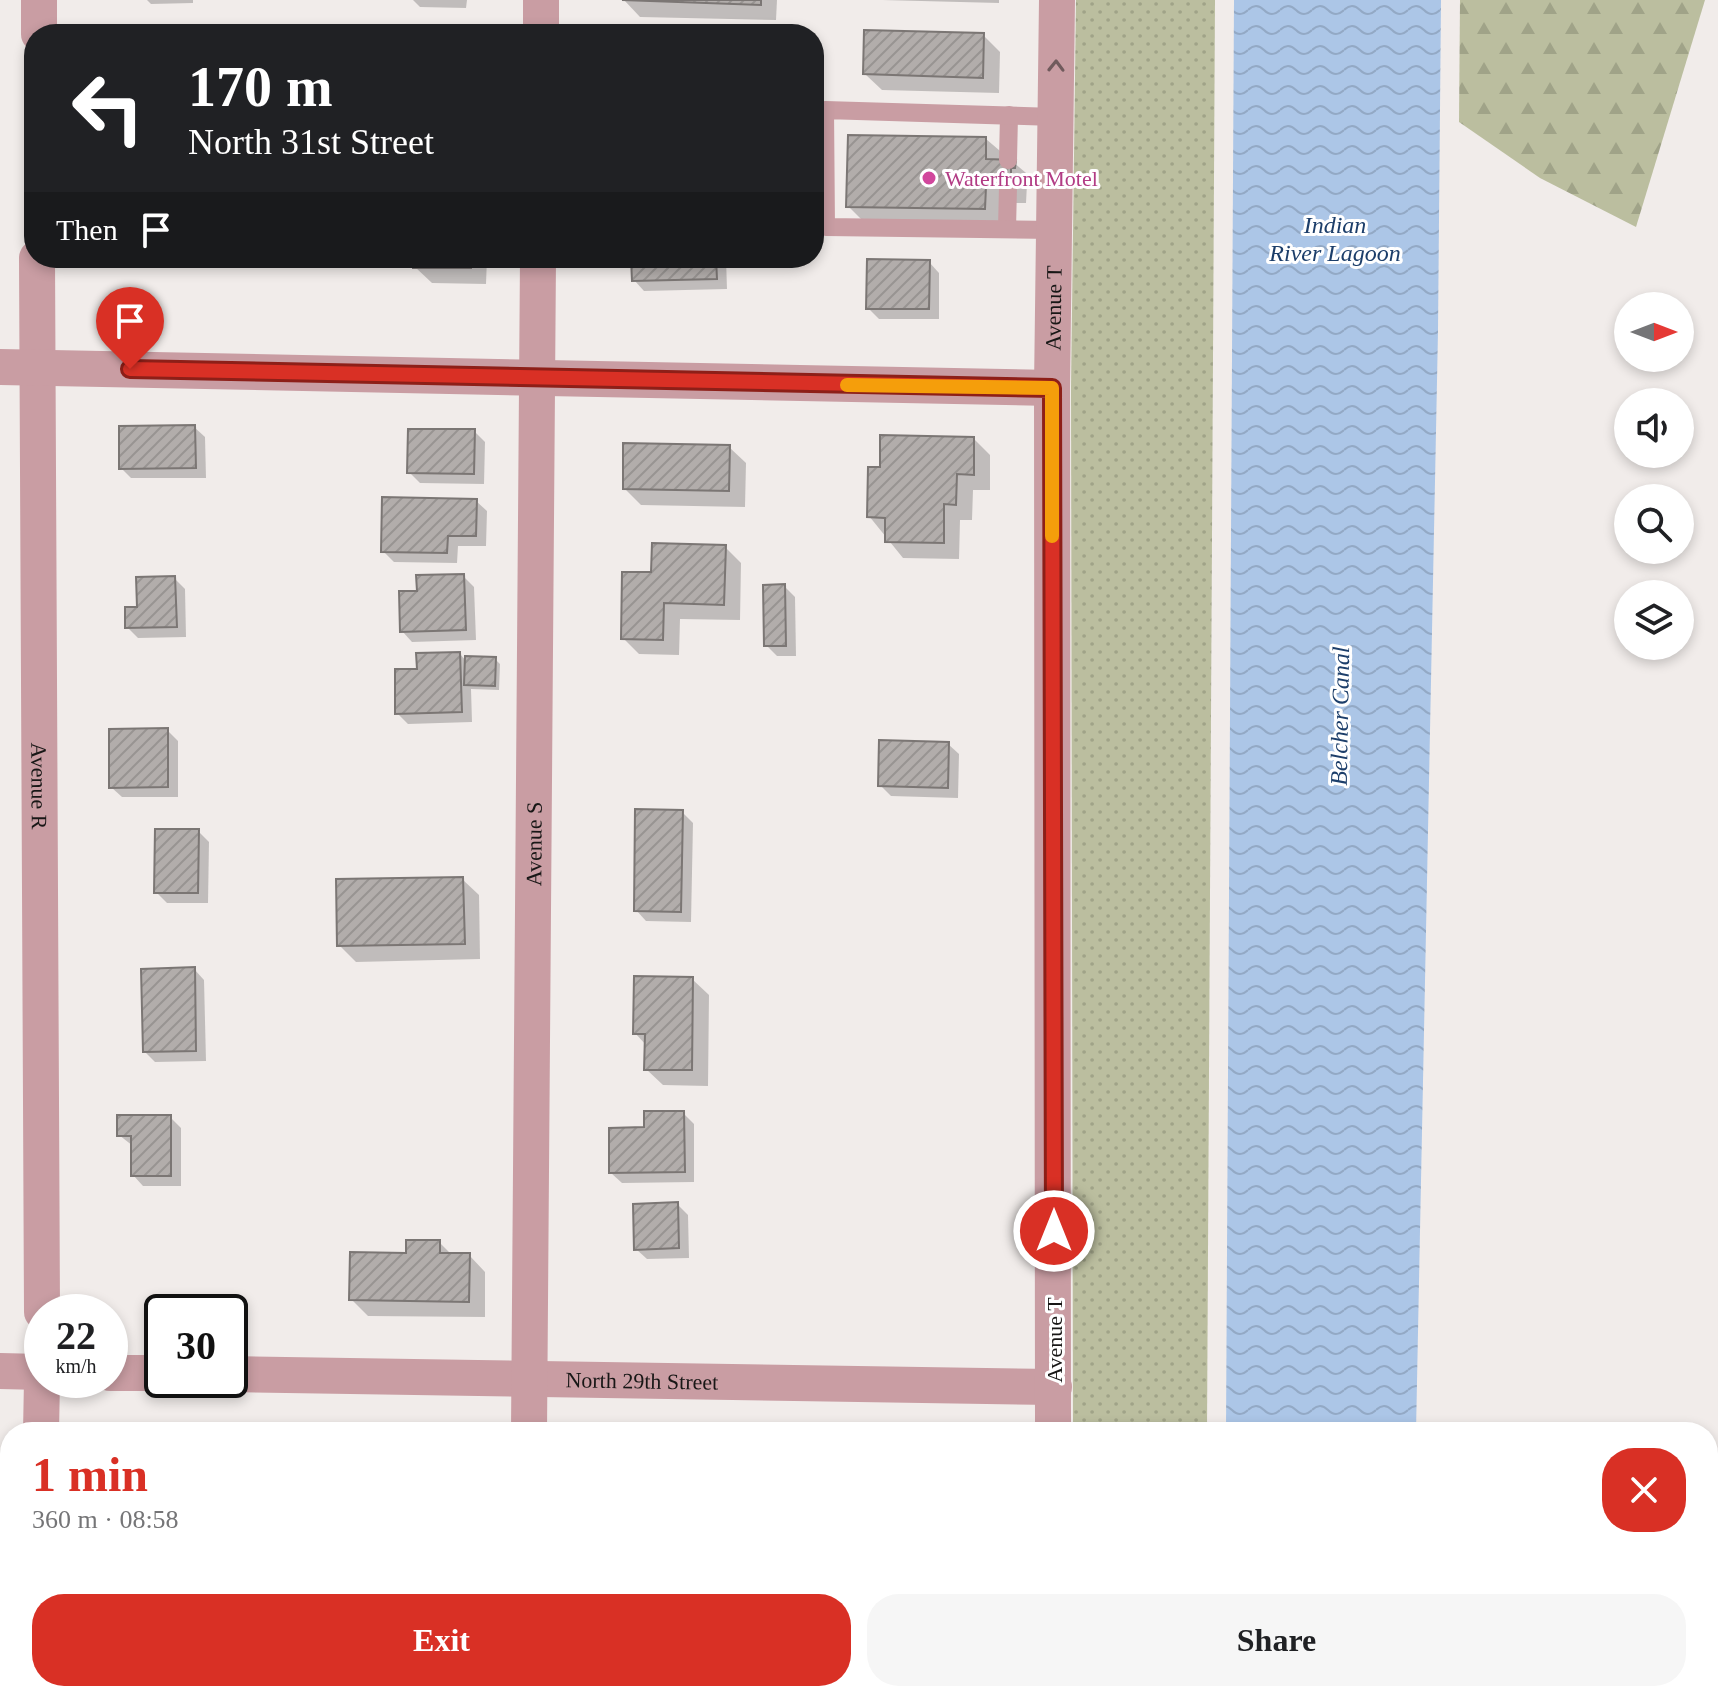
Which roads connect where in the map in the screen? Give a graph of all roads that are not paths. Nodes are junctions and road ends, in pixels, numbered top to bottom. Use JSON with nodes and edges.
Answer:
{"nodes":[{"id":1,"x":39,"y":0,"type":"edge"},
{"id":2,"x":541,"y":0,"type":"edge"},
{"id":3,"x":1057,"y":0,"type":"edge"},
{"id":4,"x":39,"y":24,"type":"edge"},
{"id":5,"x":541,"y":24,"type":"edge"},
{"id":6,"x":1009,"y":115,"type":"junction"},
{"id":7,"x":1055,"y":117,"type":"junction"},
{"id":8,"x":1008,"y":160,"type":"dead end"},
{"id":9,"x":1008,"y":187,"type":"dead end"},
{"id":10,"x":1007,"y":229,"type":"junction"},
{"id":11,"x":1054,"y":230,"type":"junction"},
{"id":12,"x":37,"y":268,"type":"edge"},
{"id":13,"x":538,"y":268,"type":"edge"},
{"id":14,"x":0,"y":367,"type":"edge"},
{"id":15,"x":36,"y":367,"type":"junction"},
{"id":16,"x":536,"y":380,"type":"junction"},
{"id":17,"x":1052,"y":388,"type":"junction"},
{"id":18,"x":42,"y":1294,"type":"edge"},
{"id":19,"x":0,"y":1371,"type":"edge"},
{"id":20,"x":24,"y":1372,"type":"edge"},
{"id":21,"x":248,"y":1374,"type":"edge"},
{"id":22,"x":529,"y":1376,"type":"junction"},
{"id":23,"x":1054,"y":1387,"type":"junction"},
{"id":24,"x":42,"y":1398,"type":"edge"},
{"id":25,"x":41,"y":1422,"type":"edge"},
{"id":26,"x":529,"y":1422,"type":"edge"},
{"id":27,"x":1053,"y":1422,"type":"edge"}],
"edges":[{"from":1,"to":4,"type":"street"},
{"from":2,"to":5,"type":"street"},
{"from":7,"to":3,"type":"street","name":"Avenue T","one_way":true},
{"from":6,"to":7,"type":"lane"},
{"from":6,"to":8,"type":"lane"},
{"from":6,"to":10,"type":"lane"},
{"from":7,"to":11,"type":"street","name":"Avenue T"},
{"from":9,"to":10,"type":"lane"},
{"from":10,"to":11,"type":"lane"},
{"from":11,"to":17,"type":"street","name":"Avenue T"},
{"from":12,"to":15,"type":"street","name":"Avenue R"},
{"from":13,"to":16,"type":"street","name":"Avenue S"},
{"from":14,"to":15,"type":"street"},
{"from":15,"to":16,"type":"street"},
{"from":15,"to":18,"type":"street","name":"Avenue R"},
{"from":16,"to":17,"type":"street"},
{"from":16,"to":22,"type":"street","name":"Avenue S"},
{"from":17,"to":23,"type":"street","name":"Avenue T"},
{"from":19,"to":20,"type":"street"},
{"from":21,"to":22,"type":"street","name":"North 29th Street"},
{"from":22,"to":23,"type":"street","name":"North 29th Street"},
{"from":22,"to":26,"type":"street","name":"Avenue S"},
{"from":23,"to":27,"type":"street","name":"Avenue T"},
{"from":24,"to":25,"type":"street"}]}
